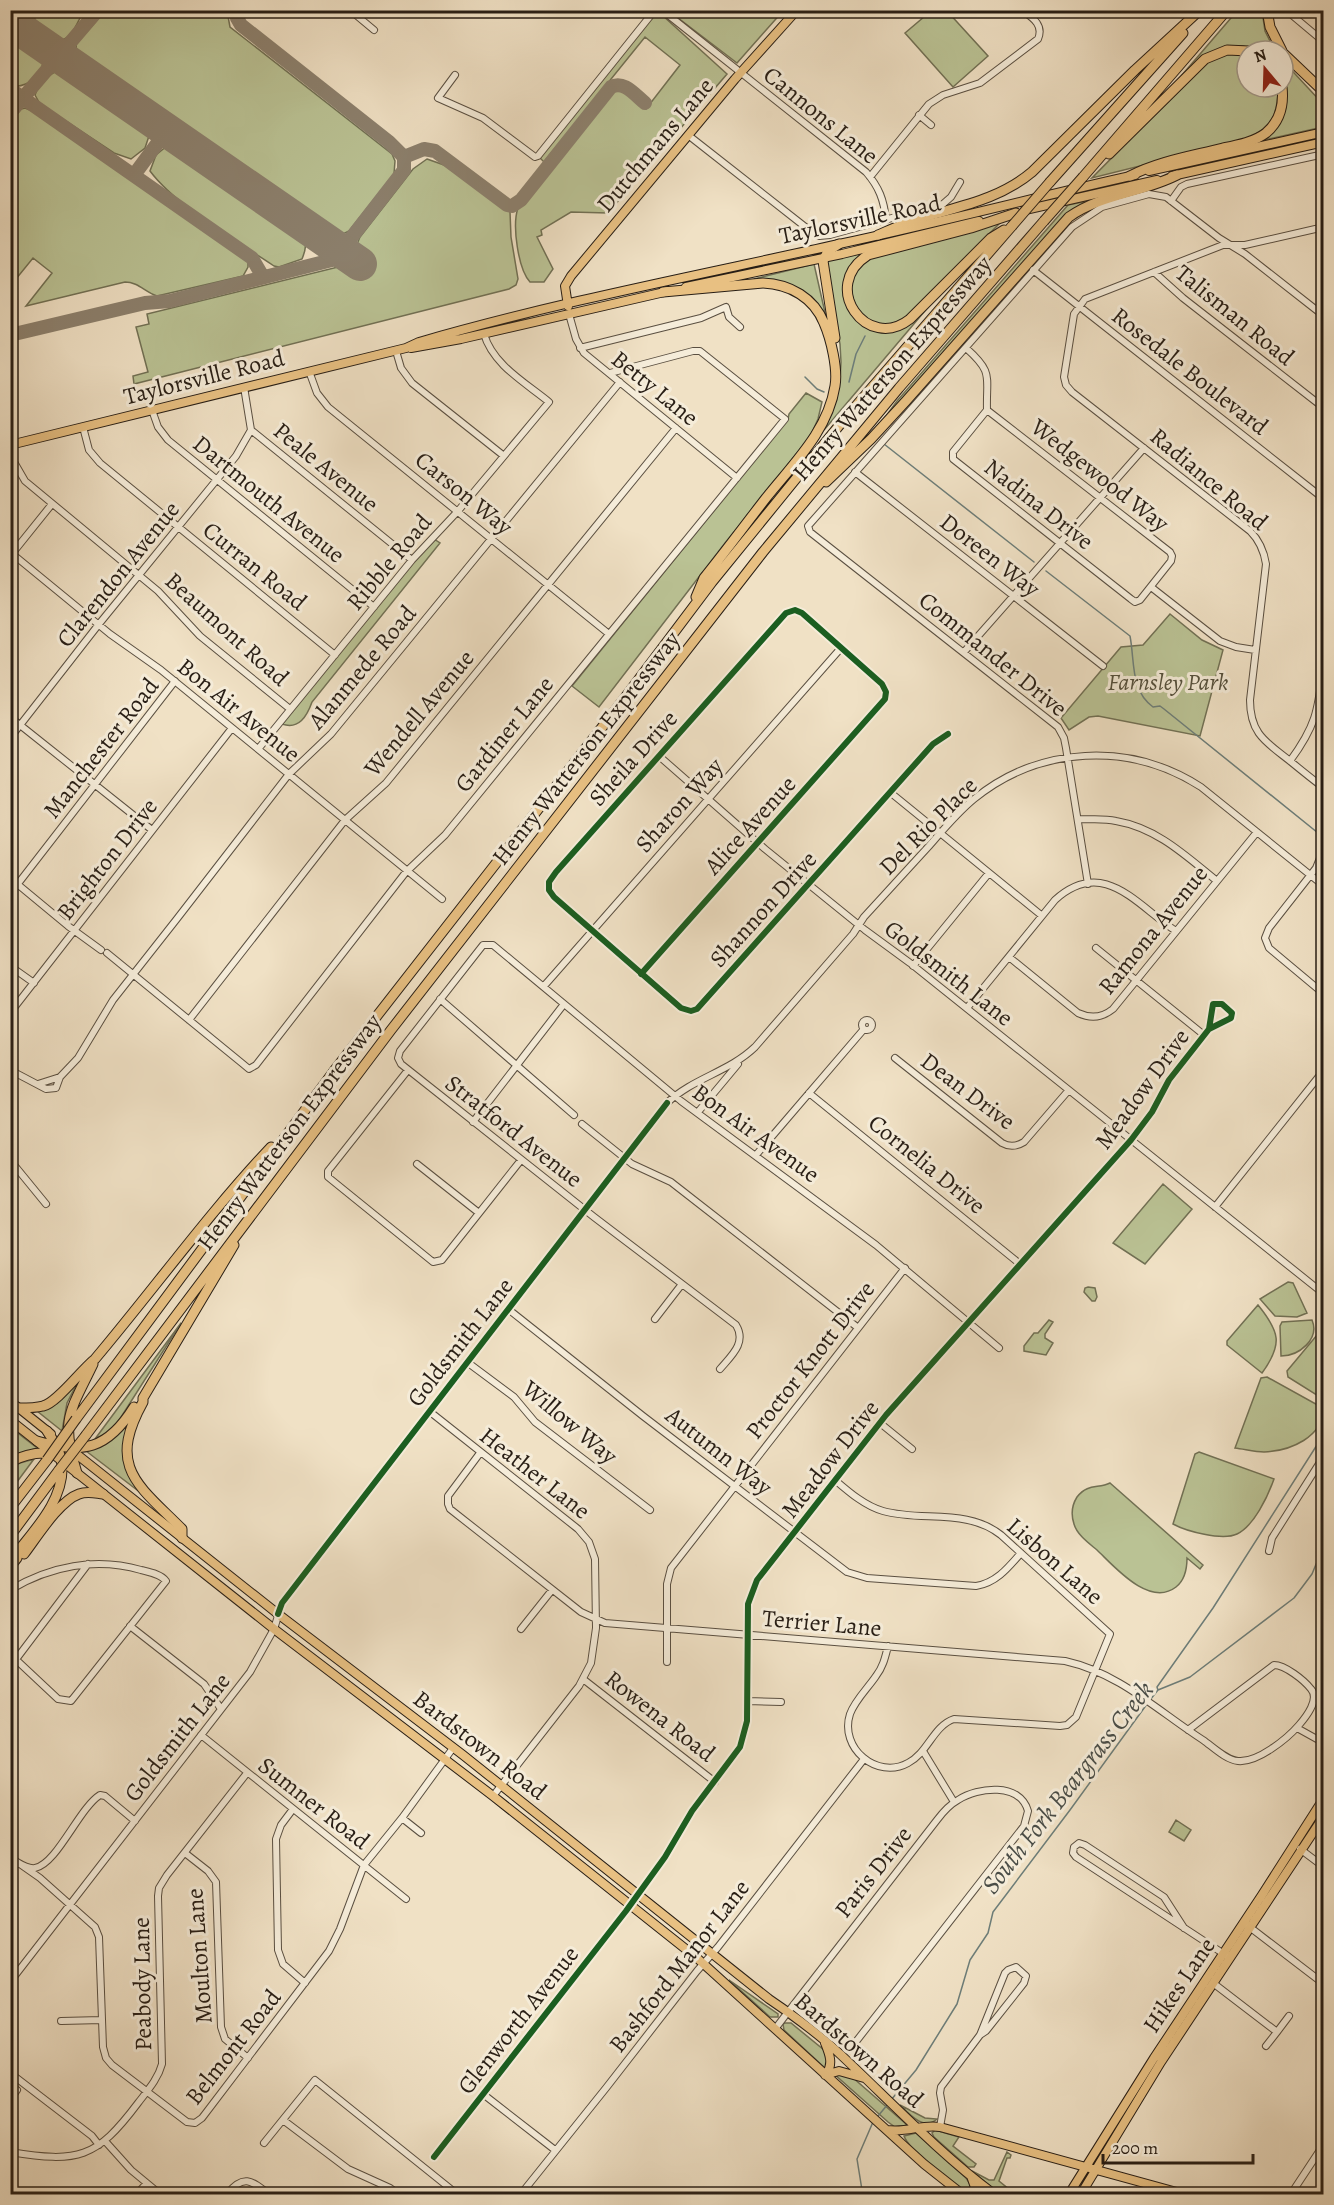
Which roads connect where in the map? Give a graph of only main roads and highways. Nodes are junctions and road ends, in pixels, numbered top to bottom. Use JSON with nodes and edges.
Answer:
{"nodes":[{"id":1,"x":797,"y":10,"type":"edge"},
{"id":2,"x":1201,"y":10,"type":"edge"},
{"id":3,"x":1227,"y":10,"type":"edge"},
{"id":4,"x":1267,"y":10,"type":"edge"},
{"id":5,"x":1276,"y":39,"type":"edge"},
{"id":6,"x":1235,"y":50,"type":"edge"},
{"id":7,"x":1295,"y":65,"type":"edge"},
{"id":8,"x":1309,"y":80,"type":"junction"},
{"id":9,"x":1323,"y":92,"type":"edge"},
{"id":10,"x":1283,"y":99,"type":"edge"},
{"id":11,"x":1323,"y":99,"type":"edge"},
{"id":12,"x":1323,"y":132,"type":"edge"},
{"id":13,"x":1323,"y":142,"type":"edge"},
{"id":14,"x":1085,"y":174,"type":"junction"},
{"id":15,"x":1177,"y":175,"type":"junction"},
{"id":16,"x":1130,"y":176,"type":"junction"},
{"id":17,"x":1016,"y":213,"type":"junction"},
{"id":18,"x":1012,"y":226,"type":"junction"},
{"id":19,"x":878,"y":235,"type":"junction"},
{"id":20,"x":839,"y":244,"type":"junction"},
{"id":21,"x":823,"y":258,"type":"junction"},
{"id":22,"x":730,"y":267,"type":"junction"},
{"id":23,"x":695,"y":284,"type":"junction"},
{"id":24,"x":663,"y":292,"type":"junction"},
{"id":25,"x":567,"y":304,"type":"junction"},
{"id":26,"x":569,"y":314,"type":"junction"},
{"id":27,"x":406,"y":348,"type":"junction"},
{"id":28,"x":834,"y":367,"type":"junction"},
{"id":29,"x":12,"y":444,"type":"edge"},
{"id":30,"x":794,"y":513,"type":"junction"},
{"id":31,"x":690,"y":610,"type":"junction"},
{"id":32,"x":296,"y":1122,"type":"junction"},
{"id":33,"x":247,"y":1224,"type":"junction"},
{"id":34,"x":95,"y":1359,"type":"junction"},
{"id":35,"x":143,"y":1398,"type":"junction"},
{"id":36,"x":10,"y":1401,"type":"edge"},
{"id":37,"x":19,"y":1408,"type":"junction"},
{"id":38,"x":10,"y":1420,"type":"edge"},
{"id":39,"x":47,"y":1431,"type":"junction"},
{"id":40,"x":37,"y":1442,"type":"joint"},
{"id":41,"x":70,"y":1453,"type":"junction"},
{"id":42,"x":56,"y":1458,"type":"junction"},
{"id":43,"x":85,"y":1461,"type":"joint"},
{"id":44,"x":10,"y":1462,"type":"edge"},
{"id":45,"x":77,"y":1473,"type":"junction"},
{"id":46,"x":103,"y":1494,"type":"junction"},
{"id":47,"x":10,"y":1508,"type":"edge"},
{"id":48,"x":10,"y":1536,"type":"edge"},
{"id":49,"x":182,"y":1538,"type":"junction"},
{"id":50,"x":17,"y":1558,"type":"junction"},
{"id":51,"x":10,"y":1567,"type":"edge"},
{"id":52,"x":386,"y":1696,"type":"junction"},
{"id":53,"x":375,"y":1705,"type":"junction"},
{"id":54,"x":1323,"y":1798,"type":"edge"},
{"id":55,"x":1323,"y":1816,"type":"edge"},
{"id":56,"x":1226,"y":1956,"type":"junction"},
{"id":57,"x":825,"y":2041,"type":"junction"},
{"id":58,"x":825,"y":2075,"type":"junction"},
{"id":59,"x":865,"y":2079,"type":"junction"},
{"id":60,"x":918,"y":2127,"type":"junction"},
{"id":61,"x":885,"y":2128,"type":"junction"},
{"id":62,"x":1086,"y":2168,"type":"junction"},
{"id":63,"x":1096,"y":2171,"type":"junction"},
{"id":64,"x":971,"y":2176,"type":"junction"},
{"id":65,"x":962,"y":2194,"type":"edge"},
{"id":66,"x":974,"y":2194,"type":"edge"},
{"id":67,"x":994,"y":2194,"type":"edge"},
{"id":68,"x":1069,"y":2194,"type":"edge"},
{"id":69,"x":1081,"y":2194,"type":"edge"},
{"id":70,"x":1184,"y":2194,"type":"edge"}],
"edges":[{"from":1,"to":25,"type":"main road","name":"Dutchmans Lane"},
{"from":2,"to":18,"type":"highway","name":"Henry Watterson Expressway","bridge":true},
{"from":2,"to":19,"type":"highway"},
{"from":3,"to":14,"type":"highway","name":"Henry Watterson Expressway"},
{"from":4,"to":5,"type":"highway"},
{"from":6,"to":14,"type":"highway"},
{"from":7,"to":8,"type":"highway"},
{"from":8,"to":9,"type":"highway"},
{"from":8,"to":11,"type":"highway"},
{"from":10,"to":16,"type":"highway"},
{"from":12,"to":16,"type":"main road","name":"Taylorsville Road"},
{"from":13,"to":15,"type":"main road","name":"Taylorsville Road"},
{"from":14,"to":30,"type":"highway","name":"Henry Watterson Expressway","bridge":true},
{"from":15,"to":17,"type":"main road","name":"Taylorsville Road"},
{"from":15,"to":30,"type":"highway"},
{"from":16,"to":19,"type":"main road","name":"Taylorsville Road"},
{"from":17,"to":18,"type":"highway"},
{"from":17,"to":21,"type":"main road","name":"Taylorsville Road"},
{"from":18,"to":31,"type":"highway","name":"Henry Watterson Expressway"},
{"from":19,"to":20,"type":"main road","name":"Taylorsville Road"},
{"from":20,"to":21,"type":"highway"},
{"from":20,"to":22,"type":"main road","name":"Taylorsville Road"},
{"from":21,"to":23,"type":"main road","name":"Taylorsville Road"},
{"from":21,"to":28,"type":"highway"},
{"from":22,"to":23,"type":"main road"},
{"from":22,"to":25,"type":"main road","name":"Taylorsville Road"},
{"from":23,"to":24,"type":"main road","name":"Taylorsville Road"},
{"from":24,"to":26,"type":"main road","name":"Taylorsville Road"},
{"from":24,"to":28,"type":"highway"},
{"from":25,"to":26,"type":"main road","name":"Dutchmans Lane"},
{"from":25,"to":27,"type":"main road","name":"Taylorsville Road"},
{"from":26,"to":27,"type":"main road","name":"Taylorsville Road"},
{"from":27,"to":29,"type":"main road","name":"Taylorsville Road"},
{"from":28,"to":31,"type":"highway"},
{"from":30,"to":33,"type":"highway","name":"Henry Watterson Expressway"},
{"from":31,"to":32,"type":"highway","name":"Henry Watterson Expressway"},
{"from":32,"to":34,"type":"highway"},
{"from":32,"to":42,"type":"highway","name":"Henry Watterson Expressway","bridge":true},
{"from":33,"to":35,"type":"highway"},
{"from":33,"to":42,"type":"highway","name":"Henry Watterson Expressway","bridge":true},
{"from":34,"to":37,"type":"highway"},
{"from":34,"to":41,"type":"highway"},
{"from":35,"to":41,"type":"highway"},
{"from":35,"to":49,"type":"highway"},
{"from":36,"to":37,"type":"main road"},
{"from":37,"to":39,"type":"main road"},
{"from":38,"to":40,"type":"main road"},
{"from":39,"to":41,"type":"main road"},
{"from":39,"to":42,"type":"highway"},
{"from":40,"to":42,"type":"highway"},
{"from":41,"to":42,"type":"highway"},
{"from":41,"to":43,"type":"highway"},
{"from":41,"to":45,"type":"highway"},
{"from":42,"to":44,"type":"highway"},
{"from":42,"to":45,"type":"main road","name":"Bardstown Road"},
{"from":42,"to":47,"type":"highway","name":"Henry Watterson Expressway"},
{"from":42,"to":48,"type":"highway","name":"Henry Watterson Expressway"},
{"from":42,"to":50,"type":"highway"},
{"from":43,"to":49,"type":"main road","name":"Bardstown Road"},
{"from":45,"to":46,"type":"main road","name":"Bardstown Road"},
{"from":46,"to":50,"type":"highway"},
{"from":46,"to":53,"type":"main road","name":"Bardstown Road"},
{"from":49,"to":52,"type":"main road","name":"Bardstown Road"},
{"from":50,"to":51,"type":"highway"},
{"from":52,"to":53,"type":"main road"},
{"from":52,"to":57,"type":"main road","name":"Bardstown Road"},
{"from":53,"to":58,"type":"main road","name":"Bardstown Road"},
{"from":54,"to":56,"type":"main road","name":"Hikes Lane"},
{"from":55,"to":56,"type":"main road","name":"Hikes Lane"},
{"from":56,"to":62,"type":"main road","name":"Hikes Lane"},
{"from":56,"to":63,"type":"main road","name":"Hikes Lane"},
{"from":57,"to":58,"type":"main road"},
{"from":57,"to":59,"type":"main road","name":"Bardstown Road"},
{"from":58,"to":59,"type":"main road"},
{"from":58,"to":61,"type":"main road","name":"Bardstown Road"},
{"from":59,"to":60,"type":"main road","name":"Bardstown Road"},
{"from":60,"to":61,"type":"main road","name":"Bardstown Road"},
{"from":60,"to":62,"type":"main road","name":"Bardstown Road"},
{"from":60,"to":64,"type":"main road"},
{"from":61,"to":65,"type":"main road"},
{"from":62,"to":63,"type":"main road","name":"Bardstown Road"},
{"from":62,"to":68,"type":"main road","name":"Hikes Lane"},
{"from":63,"to":69,"type":"main road","name":"Hikes Lane"},
{"from":63,"to":70,"type":"main road","name":"Bardstown Road"},
{"from":64,"to":66,"type":"main road"},
{"from":64,"to":67,"type":"main road"}]}
